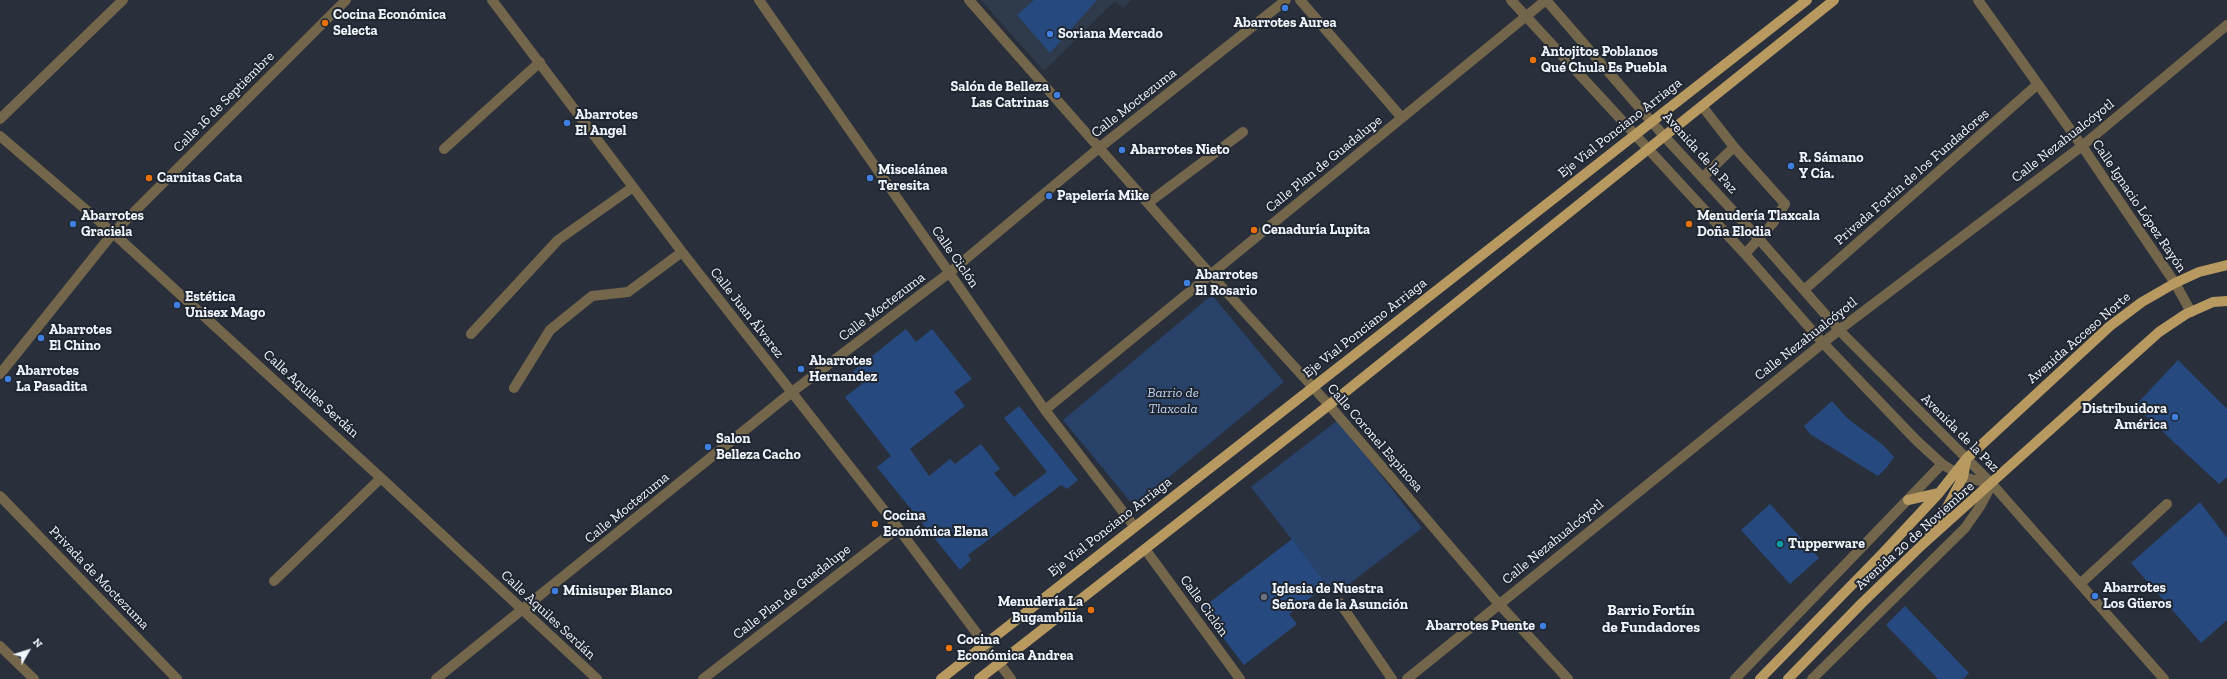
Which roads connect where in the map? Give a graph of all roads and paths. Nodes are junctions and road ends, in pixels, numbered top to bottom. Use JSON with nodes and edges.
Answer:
{"nodes":[{"id":1,"x":123,"y":0,"type":"edge"},
{"id":2,"x":346,"y":0,"type":"edge"},
{"id":3,"x":492,"y":0,"type":"edge"},
{"id":4,"x":759,"y":0,"type":"edge"},
{"id":5,"x":969,"y":0,"type":"edge"},
{"id":6,"x":1286,"y":0,"type":"edge"},
{"id":7,"x":1300,"y":0,"type":"edge"},
{"id":8,"x":1511,"y":0,"type":"edge"},
{"id":9,"x":1546,"y":0,"type":"edge"},
{"id":10,"x":1807,"y":0,"type":"edge"},
{"id":11,"x":1834,"y":0,"type":"edge"},
{"id":12,"x":1978,"y":0,"type":"edge"},
{"id":13,"x":1526,"y":17,"type":"junction"},
{"id":14,"x":2227,"y":25,"type":"edge"},
{"id":15,"x":540,"y":62,"type":"junction"},
{"id":16,"x":2038,"y":84,"type":"junction"},
{"id":17,"x":1702,"y":106,"type":"junction"},
{"id":18,"x":1402,"y":118,"type":"junction"},
{"id":19,"x":0,"y":119,"type":"edge"},
{"id":20,"x":1652,"y":121,"type":"junction"},
{"id":21,"x":1243,"y":132,"type":"dead end"},
{"id":22,"x":1634,"y":135,"type":"junction"},
{"id":23,"x":0,"y":136,"type":"edge"},
{"id":24,"x":1664,"y":136,"type":"junction"},
{"id":25,"x":2082,"y":146,"type":"junction"},
{"id":26,"x":1734,"y":147,"type":"junction"},
{"id":27,"x":1100,"y":148,"type":"junction"},
{"id":28,"x":444,"y":149,"type":"dead end"},
{"id":29,"x":1648,"y":149,"type":"junction"},
{"id":30,"x":1703,"y":177,"type":"junction"},
{"id":31,"x":634,"y":187,"type":"junction"},
{"id":32,"x":1148,"y":203,"type":"junction"},
{"id":33,"x":113,"y":233,"type":"junction"},
{"id":34,"x":1758,"y":238,"type":"junction"},
{"id":35,"x":682,"y":252,"type":"junction"},
{"id":36,"x":1745,"y":254,"type":"junction"},
{"id":37,"x":2226,"y":264,"type":"edge"},
{"id":38,"x":949,"y":273,"type":"junction"},
{"id":39,"x":1211,"y":275,"type":"junction"},
{"id":40,"x":2175,"y":283,"type":"junction"},
{"id":41,"x":1804,"y":290,"type":"junction"},
{"id":42,"x":2227,"y":301,"type":"edge"},
{"id":43,"x":2191,"y":312,"type":"junction"},
{"id":44,"x":1839,"y":330,"type":"junction"},
{"id":45,"x":470,"y":334,"type":"dead end"},
{"id":46,"x":1823,"y":343,"type":"junction"},
{"id":47,"x":0,"y":374,"type":"edge"},
{"id":48,"x":1313,"y":386,"type":"junction"},
{"id":49,"x":514,"y":388,"type":"dead end"},
{"id":50,"x":792,"y":392,"type":"junction"},
{"id":51,"x":1329,"y":405,"type":"junction"},
{"id":52,"x":1045,"y":410,"type":"junction"},
{"id":53,"x":1966,"y":459,"type":"junction"},
{"id":54,"x":1942,"y":464,"type":"junction"},
{"id":55,"x":1959,"y":475,"type":"junction"},
{"id":56,"x":381,"y":478,"type":"junction"},
{"id":57,"x":1992,"y":484,"type":"junction"},
{"id":58,"x":1939,"y":493,"type":"junction"},
{"id":59,"x":0,"y":496,"type":"edge"},
{"id":60,"x":1908,"y":500,"type":"junction"},
{"id":61,"x":2167,"y":504,"type":"dead end"},
{"id":62,"x":1134,"y":526,"type":"junction"},
{"id":63,"x":898,"y":528,"type":"junction"},
{"id":64,"x":1923,"y":544,"type":"junction"},
{"id":65,"x":1146,"y":549,"type":"junction"},
{"id":66,"x":274,"y":582,"type":"dead end"},
{"id":67,"x":2081,"y":582,"type":"junction"},
{"id":68,"x":1340,"y":603,"type":"dead end"},
{"id":69,"x":1499,"y":604,"type":"junction"},
{"id":70,"x":523,"y":611,"type":"junction"},
{"id":71,"x":985,"y":643,"type":"junction"},
{"id":72,"x":0,"y":646,"type":"edge"},
{"id":73,"x":999,"y":663,"type":"junction"},
{"id":74,"x":34,"y":679,"type":"edge"},
{"id":75,"x":177,"y":679,"type":"edge"},
{"id":76,"x":436,"y":679,"type":"edge"},
{"id":77,"x":597,"y":679,"type":"edge"},
{"id":78,"x":703,"y":679,"type":"edge"},
{"id":79,"x":941,"y":679,"type":"edge"},
{"id":80,"x":979,"y":679,"type":"edge"},
{"id":81,"x":1011,"y":679,"type":"edge"},
{"id":82,"x":1240,"y":679,"type":"edge"},
{"id":83,"x":1392,"y":679,"type":"edge"},
{"id":84,"x":1407,"y":679,"type":"edge"},
{"id":85,"x":1568,"y":679,"type":"edge"},
{"id":86,"x":1735,"y":679,"type":"edge"},
{"id":87,"x":1760,"y":679,"type":"edge"},
{"id":88,"x":1788,"y":679,"type":"edge"},
{"id":89,"x":1812,"y":679,"type":"edge"},
{"id":90,"x":2164,"y":679,"type":"edge"}],
"edges":[{"from":1,"to":19,"type":"street"},
{"from":2,"to":33,"type":"street","name":"Calle 16 de Septiembre"},
{"from":3,"to":15,"type":"street","name":"Calle Juan Álvarez"},
{"from":4,"to":38,"type":"street","name":"Calle Ciclón"},
{"from":5,"to":27,"type":"street","name":"Calle Coronel Espinosa"},
{"from":6,"to":27,"type":"street","name":"Calle Moctezuma"},
{"from":7,"to":18,"type":"street"},
{"from":8,"to":13,"type":"street","name":"Avenida de la Paz"},
{"from":9,"to":13,"type":"street","name":"Calle Plan de Guadalupe"},
{"from":9,"to":20,"type":"street","name":"Avenida de la Paz"},
{"from":10,"to":20,"type":"main road","name":"Eje Vial Ponciano Arriaga"},
{"from":11,"to":17,"type":"main road"},
{"from":12,"to":16,"type":"street","name":"Calle Ignacio López Rayón"},
{"from":13,"to":18,"type":"street","name":"Calle Plan de Guadalupe"},
{"from":13,"to":22,"type":"street","name":"Avenida de la Paz"},
{"from":14,"to":25,"type":"street","name":"Calle Nezahualcóyotl"},
{"from":15,"to":28,"type":"street"},
{"from":15,"to":31,"type":"street","name":"Calle Juan Álvarez"},
{"from":16,"to":25,"type":"street","name":"Calle Ignacio López Rayón"},
{"from":16,"to":41,"type":"street","name":"Privada Fortín de los Fundadores"},
{"from":17,"to":24,"type":"main road"},
{"from":17,"to":26,"type":"street"},
{"from":18,"to":39,"type":"street","name":"Calle Plan de Guadalupe"},
{"from":20,"to":22,"type":"main road","name":"Eje Vial Ponciano Arriaga"},
{"from":20,"to":24,"type":"street","name":"Avenida de la Paz"},
{"from":21,"to":32,"type":"street"},
{"from":22,"to":29,"type":"street","name":"Avenida de la Paz"},
{"from":22,"to":48,"type":"main road","name":"Eje Vial Ponciano Arriaga"},
{"from":23,"to":33,"type":"street","name":"Calle Aquiles Serdán"},
{"from":24,"to":29,"type":"main road"},
{"from":24,"to":30,"type":"street","name":"Avenida de la Paz"},
{"from":25,"to":40,"type":"street","name":"Calle Ignacio López Rayón"},
{"from":25,"to":44,"type":"street","name":"Calle Nezahualcóyotl"},
{"from":26,"to":30,"type":"street"},
{"from":26,"to":34,"type":"street"},
{"from":27,"to":32,"type":"street","name":"Calle Coronel Espinosa"},
{"from":27,"to":38,"type":"street","name":"Calle Moctezuma"},
{"from":29,"to":36,"type":"street","name":"Avenida de la Paz"},
{"from":29,"to":51,"type":"main road"},
{"from":30,"to":34,"type":"street","name":"Avenida de la Paz"},
{"from":31,"to":35,"type":"street","name":"Calle Juan Álvarez"},
{"from":31,"to":45,"type":"street"},
{"from":32,"to":39,"type":"street","name":"Calle Coronel Espinosa"},
{"from":33,"to":47,"type":"street","name":"Calle 16 de Septiembre"},
{"from":33,"to":56,"type":"street","name":"Calle Aquiles Serdán"},
{"from":34,"to":36,"type":"street"},
{"from":34,"to":41,"type":"street","name":"Avenida de la Paz"},
{"from":35,"to":49,"type":"street"},
{"from":35,"to":50,"type":"street","name":"Calle Juan Álvarez"},
{"from":36,"to":46,"type":"street","name":"Avenida de la Paz"},
{"from":37,"to":40,"type":"main road","name":"Avenida Acceso Norte"},
{"from":38,"to":50,"type":"street","name":"Calle Moctezuma"},
{"from":38,"to":52,"type":"street","name":"Calle Ciclón"},
{"from":39,"to":48,"type":"street","name":"Calle Coronel Espinosa"},
{"from":39,"to":52,"type":"street","name":"Calle Plan de Guadalupe"},
{"from":40,"to":43,"type":"street","name":"Calle Ignacio López Rayón"},
{"from":40,"to":53,"type":"main road","name":"Avenida Acceso Norte"},
{"from":41,"to":44,"type":"street","name":"Avenida de la Paz"},
{"from":42,"to":43,"type":"main road"},
{"from":43,"to":57,"type":"main road"},
{"from":44,"to":46,"type":"street","name":"Calle Nezahualcóyotl"},
{"from":44,"to":53,"type":"street","name":"Avenida de la Paz"},
{"from":46,"to":54,"type":"street","name":"Avenida de la Paz"},
{"from":46,"to":69,"type":"street","name":"Calle Nezahualcóyotl"},
{"from":48,"to":51,"type":"street","name":"Calle Coronel Espinosa"},
{"from":48,"to":62,"type":"main road","name":"Eje Vial Ponciano Arriaga"},
{"from":50,"to":63,"type":"street","name":"Calle Juan Álvarez"},
{"from":50,"to":70,"type":"street","name":"Calle Moctezuma"},
{"from":51,"to":65,"type":"main road"},
{"from":51,"to":69,"type":"street","name":"Calle Coronel Espinosa"},
{"from":52,"to":62,"type":"street","name":"Calle Ciclón"},
{"from":53,"to":55,"type":"main road","name":"Avenida 20 de Noviembre"},
{"from":53,"to":57,"type":"street","name":"Avenida de la Paz"},
{"from":54,"to":55,"type":"street","name":"Avenida de la Paz"},
{"from":54,"to":60,"type":"street","name":"Avenida 20 de Noviembre"},
{"from":55,"to":57,"type":"street","name":"Avenida de la Paz"},
{"from":55,"to":58,"type":"main road","name":"Avenida 20 de Noviembre"},
{"from":55,"to":64,"type":"main road"},
{"from":56,"to":66,"type":"street"},
{"from":56,"to":70,"type":"street","name":"Calle Aquiles Serdán"},
{"from":57,"to":64,"type":"main road","name":"Avenida 20 de Noviembre"},
{"from":57,"to":67,"type":"street"},
{"from":57,"to":89,"type":"street","name":"Avenida 20 de Noviembre"},
{"from":58,"to":60,"type":"main road"},
{"from":58,"to":87,"type":"main road","name":"Avenida 20 de Noviembre"},
{"from":59,"to":75,"type":"street","name":"Privada de Moctezuma"},
{"from":60,"to":86,"type":"street","name":"Avenida 20 de Noviembre"},
{"from":61,"to":67,"type":"street"},
{"from":62,"to":71,"type":"main road","name":"Eje Vial Ponciano Arriaga"},
{"from":63,"to":71,"type":"street","name":"Calle Juan Álvarez"},
{"from":63,"to":78,"type":"street","name":"Calle Plan de Guadalupe"},
{"from":64,"to":88,"type":"main road","name":"Avenida 20 de Noviembre"},
{"from":65,"to":73,"type":"main road"},
{"from":65,"to":82,"type":"street","name":"Calle Ciclón"},
{"from":67,"to":90,"type":"street"},
{"from":68,"to":83,"type":"street"},
{"from":69,"to":84,"type":"street","name":"Calle Nezahualcóyotl"},
{"from":69,"to":85,"type":"street","name":"Calle Coronel Espinosa"},
{"from":70,"to":76,"type":"street","name":"Calle Moctezuma"},
{"from":70,"to":77,"type":"street","name":"Calle Aquiles Serdán"},
{"from":71,"to":73,"type":"street","name":"Calle Juan Álvarez"},
{"from":71,"to":79,"type":"main road","name":"Eje Vial Ponciano Arriaga"},
{"from":72,"to":74,"type":"street"},
{"from":73,"to":80,"type":"main road"},
{"from":73,"to":81,"type":"street","name":"Calle Juan Álvarez"}]}
